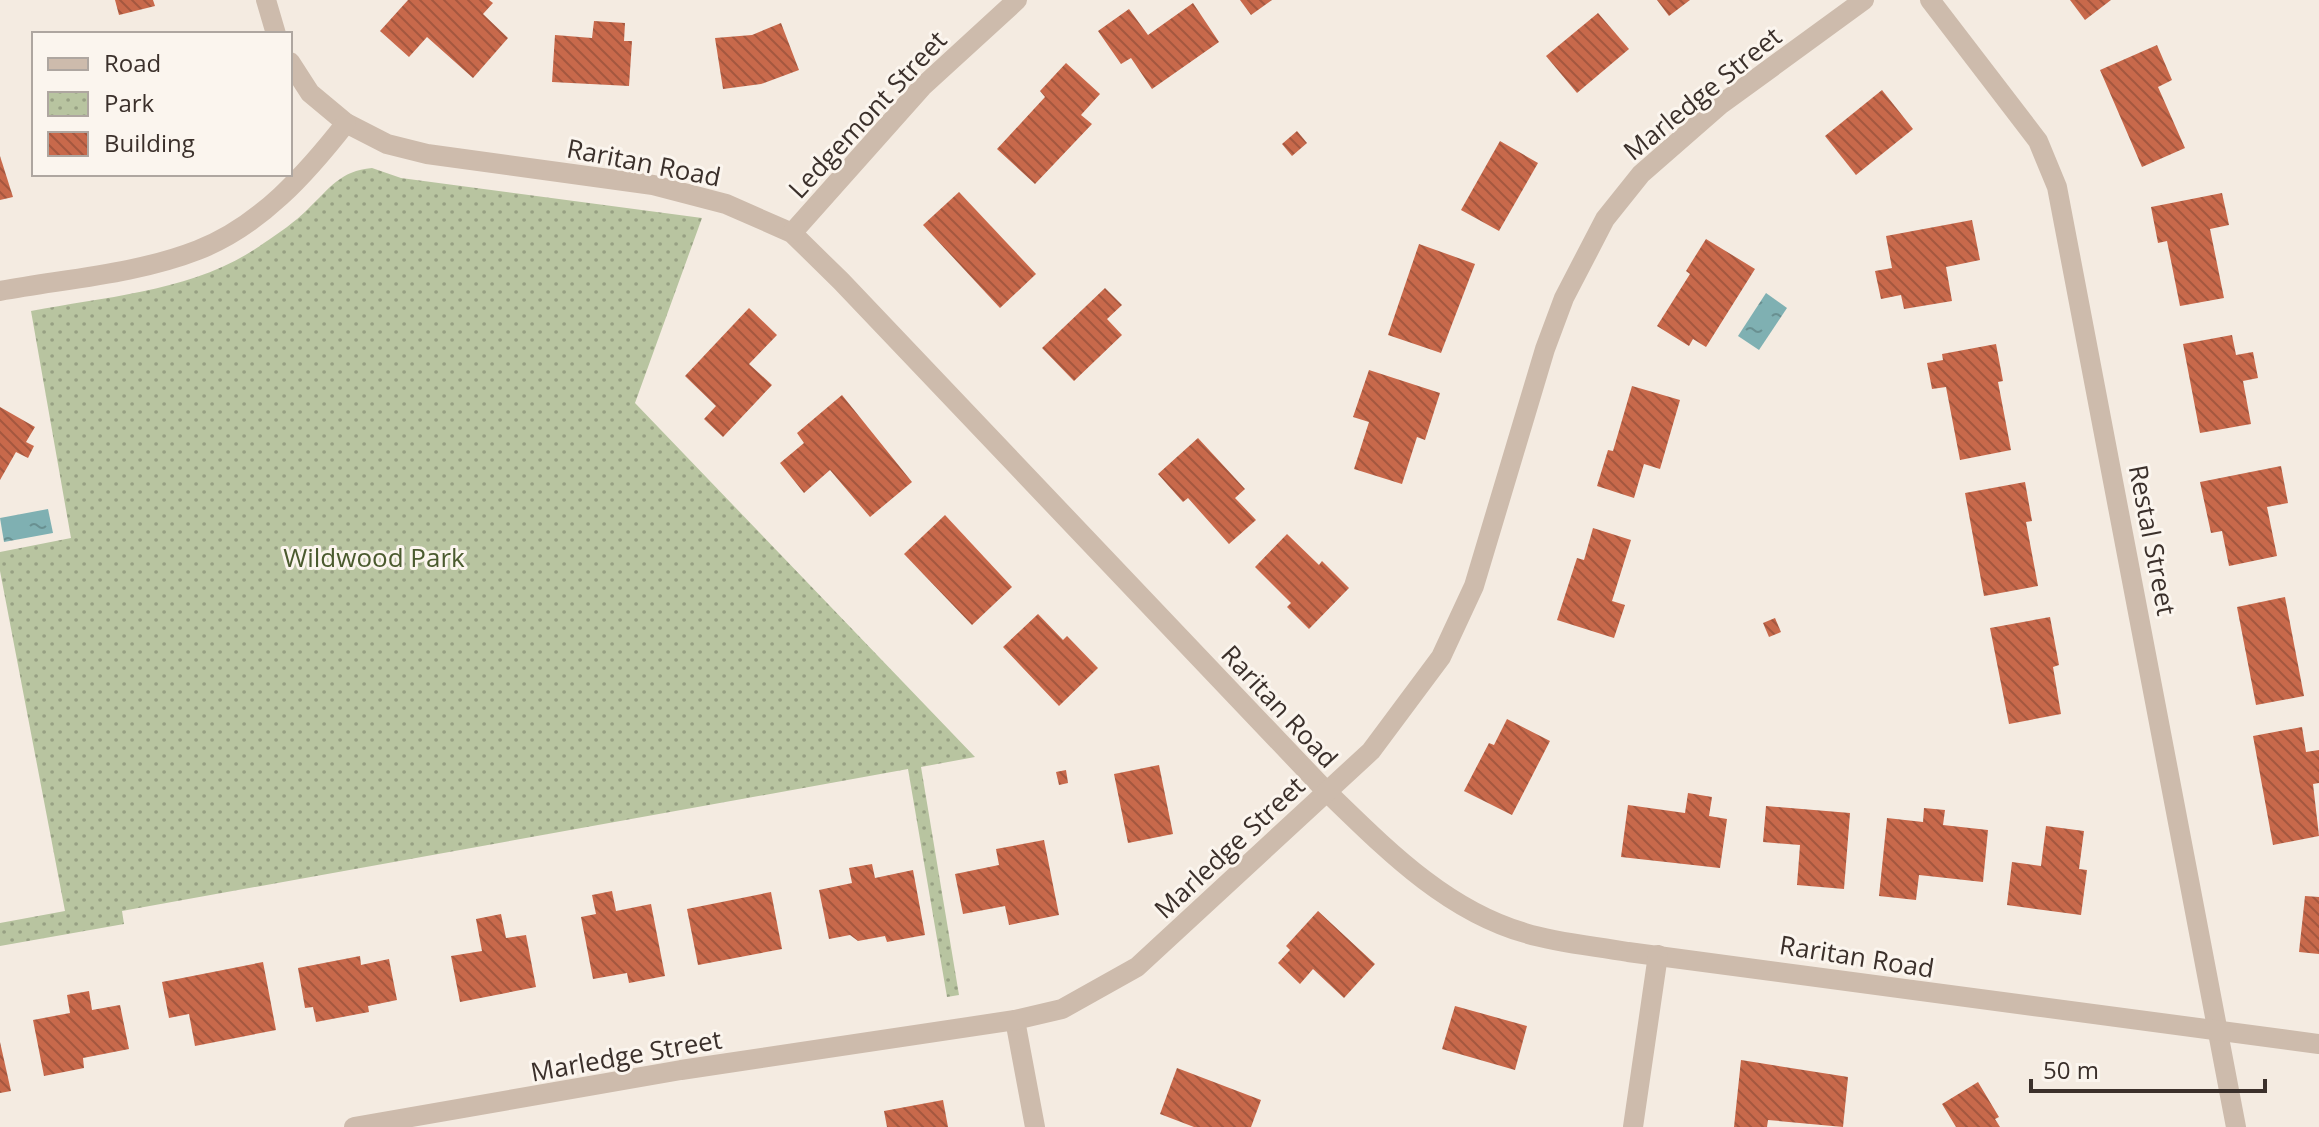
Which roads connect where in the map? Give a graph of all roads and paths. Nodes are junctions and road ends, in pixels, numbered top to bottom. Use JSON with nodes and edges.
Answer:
{"nodes":[{"id":1,"x":266,"y":0,"type":"edge"},
{"id":2,"x":1017,"y":0,"type":"edge"},
{"id":3,"x":1864,"y":0,"type":"edge"},
{"id":4,"x":1930,"y":0,"type":"edge"},
{"id":5,"x":275,"y":32,"type":"edge"},
{"id":6,"x":292,"y":65,"type":"edge"},
{"id":7,"x":346,"y":123,"type":"junction"},
{"id":8,"x":792,"y":233,"type":"junction"},
{"id":9,"x":0,"y":291,"type":"edge"},
{"id":10,"x":1327,"y":792,"type":"junction"},
{"id":11,"x":1658,"y":955,"type":"junction"},
{"id":12,"x":1015,"y":1020,"type":"junction"},
{"id":13,"x":2219,"y":1033,"type":"junction"},
{"id":14,"x":2319,"y":1044,"type":"edge"},
{"id":15,"x":467,"y":1118,"type":"edge"},
{"id":16,"x":354,"y":1127,"type":"edge"},
{"id":17,"x":1035,"y":1127,"type":"edge"},
{"id":18,"x":1633,"y":1127,"type":"edge"},
{"id":19,"x":2236,"y":1127,"type":"edge"}],
"edges":[{"from":1,"to":5,"type":"street"},
{"from":2,"to":8,"type":"street","name":"Ledgemont Street"},
{"from":3,"to":10,"type":"street","name":"Marledge Street"},
{"from":4,"to":13,"type":"street","name":"Restal Street"},
{"from":6,"to":7,"type":"street","name":"Raritan Road"},
{"from":7,"to":8,"type":"street","name":"Raritan Road"},
{"from":7,"to":9,"type":"street"},
{"from":8,"to":10,"type":"street","name":"Raritan Road"},
{"from":10,"to":11,"type":"street","name":"Raritan Road"},
{"from":10,"to":12,"type":"street","name":"Marledge Street"},
{"from":11,"to":13,"type":"street","name":"Raritan Road"},
{"from":11,"to":18,"type":"street"},
{"from":12,"to":15,"type":"street","name":"Marledge Street"},
{"from":12,"to":17,"type":"street"},
{"from":13,"to":14,"type":"street","name":"Raritan Road"},
{"from":13,"to":19,"type":"street","name":"Restal Street"},
{"from":15,"to":16,"type":"street","name":"Marledge Street"}]}
